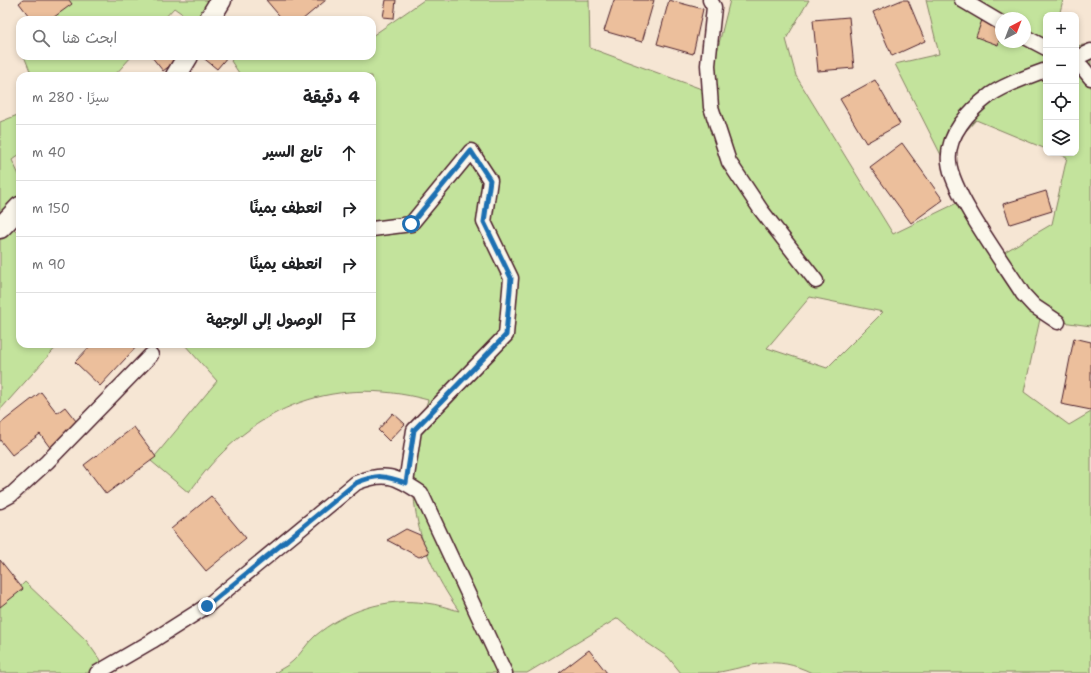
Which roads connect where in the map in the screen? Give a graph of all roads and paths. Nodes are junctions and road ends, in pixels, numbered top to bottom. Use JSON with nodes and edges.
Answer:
{"nodes":[{"id":1,"x":222,"y":0,"type":"edge"},
{"id":2,"x":710,"y":0,"type":"edge"},
{"id":3,"x":962,"y":0,"type":"edge"},
{"id":4,"x":212,"y":16,"type":"edge"},
{"id":5,"x":995,"y":19,"type":"edge"},
{"id":6,"x":1031,"y":40,"type":"edge"},
{"id":7,"x":1043,"y":46,"type":"edge"},
{"id":8,"x":1091,"y":51,"type":"edge"},
{"id":9,"x":1079,"y":57,"type":"edge"},
{"id":10,"x":186,"y":60,"type":"edge"},
{"id":11,"x":1079,"y":65,"type":"edge"},
{"id":12,"x":1043,"y":71,"type":"edge"},
{"id":13,"x":178,"y":72,"type":"edge"},
{"id":14,"x":1091,"y":78,"type":"edge"},
{"id":15,"x":16,"y":211,"type":"edge"},
{"id":16,"x":0,"y":228,"type":"edge"},
{"id":17,"x":376,"y":228,"type":"edge"},
{"id":18,"x":816,"y":281,"type":"dead end"},
{"id":19,"x":1058,"y":322,"type":"dead end"},
{"id":20,"x":151,"y":355,"type":"dead end"},
{"id":21,"x":406,"y":483,"type":"junction"},
{"id":22,"x":0,"y":501,"type":"edge"},
{"id":23,"x":97,"y":673,"type":"edge"},
{"id":24,"x":505,"y":673,"type":"edge"}],
"edges":[{"from":1,"to":4,"type":"street"},
{"from":2,"to":18,"type":"street"},
{"from":3,"to":5,"type":"street"},
{"from":6,"to":7,"type":"street"},
{"from":8,"to":9,"type":"street"},
{"from":10,"to":13,"type":"street"},
{"from":11,"to":14,"type":"street"},
{"from":12,"to":19,"type":"street"},
{"from":15,"to":16,"type":"street"},
{"from":17,"to":21,"type":"street"},
{"from":20,"to":22,"type":"street"},
{"from":21,"to":23,"type":"street"},
{"from":21,"to":24,"type":"street"}]}
